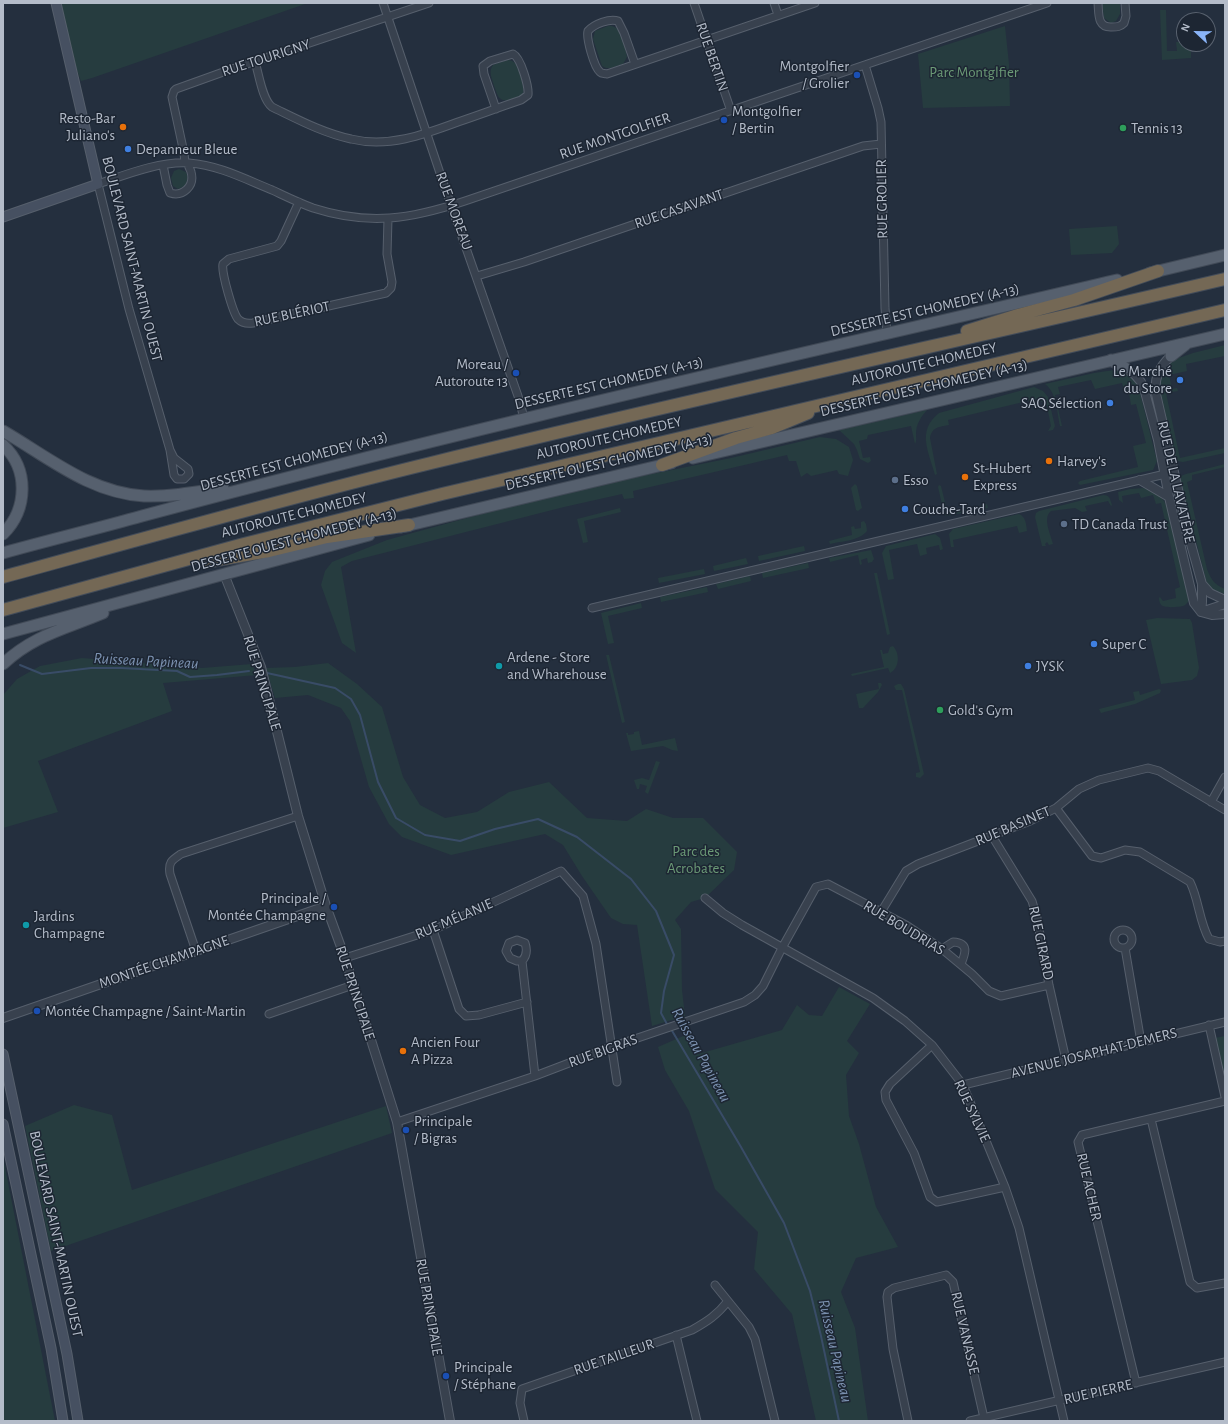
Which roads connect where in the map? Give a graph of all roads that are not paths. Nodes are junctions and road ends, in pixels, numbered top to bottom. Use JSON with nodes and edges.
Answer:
{"nodes":[{"id":1,"x":56,"y":3,"type":"edge"},
{"id":2,"x":383,"y":3,"type":"edge"},
{"id":3,"x":429,"y":3,"type":"edge"},
{"id":4,"x":694,"y":3,"type":"edge"},
{"id":5,"x":774,"y":3,"type":"edge"},
{"id":6,"x":815,"y":3,"type":"edge"},
{"id":7,"x":1047,"y":3,"type":"edge"},
{"id":8,"x":1098,"y":3,"type":"edge"},
{"id":9,"x":1125,"y":3,"type":"edge"},
{"id":10,"x":778,"y":16,"type":"junction"},
{"id":11,"x":388,"y":17,"type":"junction"},
{"id":12,"x":706,"y":40,"type":"junction"},
{"id":13,"x":255,"y":62,"type":"junction"},
{"id":14,"x":635,"y":64,"type":"junction"},
{"id":15,"x":864,"y":65,"type":"junction"},
{"id":16,"x":496,"y":109,"type":"junction"},
{"id":17,"x":731,"y":111,"type":"junction"},
{"id":18,"x":426,"y":133,"type":"junction"},
{"id":19,"x":881,"y":144,"type":"junction"},
{"id":20,"x":186,"y":163,"type":"junction"},
{"id":21,"x":163,"y":165,"type":"junction"},
{"id":22,"x":98,"y":184,"type":"junction"},
{"id":23,"x":298,"y":202,"type":"junction"},
{"id":24,"x":452,"y":206,"type":"junction"},
{"id":25,"x":3,"y":217,"type":"edge"},
{"id":26,"x":388,"y":219,"type":"junction"},
{"id":27,"x":1225,"y":255,"type":"edge"},
{"id":28,"x":1158,"y":271,"type":"junction"},
{"id":29,"x":477,"y":276,"type":"junction"},
{"id":30,"x":1225,"y":279,"type":"edge"},
{"id":31,"x":1225,"y":310,"type":"edge"},
{"id":32,"x":887,"y":334,"type":"junction"},
{"id":33,"x":1225,"y":334,"type":"edge"},
{"id":34,"x":1187,"y":343,"type":"junction"},
{"id":35,"x":901,"y":353,"type":"junction"},
{"id":36,"x":1171,"y":356,"type":"joint"},
{"id":37,"x":1111,"y":360,"type":"junction"},
{"id":38,"x":1125,"y":368,"type":"joint"},
{"id":39,"x":841,"y":400,"type":"junction"},
{"id":40,"x":524,"y":418,"type":"junction"},
{"id":41,"x":3,"y":431,"type":"edge"},
{"id":42,"x":3,"y":445,"type":"edge"},
{"id":43,"x":170,"y":450,"type":"dead end"},
{"id":44,"x":662,"y":466,"type":"junction"},
{"id":45,"x":1174,"y":472,"type":"junction"},
{"id":46,"x":1165,"y":474,"type":"junction"},
{"id":47,"x":1140,"y":480,"type":"junction"},
{"id":48,"x":266,"y":483,"type":"junction"},
{"id":49,"x":1169,"y":497,"type":"junction"},
{"id":50,"x":409,"y":525,"type":"junction"},
{"id":51,"x":3,"y":534,"type":"edge"},
{"id":52,"x":3,"y":553,"type":"edge"},
{"id":53,"x":142,"y":572,"type":"junction"},
{"id":54,"x":224,"y":574,"type":"junction"},
{"id":55,"x":3,"y":577,"type":"edge"},
{"id":56,"x":1202,"y":584,"type":"junction"},
{"id":57,"x":150,"y":594,"type":"junction"},
{"id":58,"x":1225,"y":600,"type":"edge"},
{"id":59,"x":1225,"y":604,"type":"edge"},
{"id":60,"x":592,"y":608,"type":"dead end"},
{"id":61,"x":3,"y":610,"type":"edge"},
{"id":62,"x":1201,"y":612,"type":"junction"},
{"id":63,"x":1225,"y":614,"type":"edge"},
{"id":64,"x":3,"y":634,"type":"edge"},
{"id":65,"x":3,"y":664,"type":"edge"},
{"id":66,"x":1225,"y":777,"type":"edge"},
{"id":67,"x":1211,"y":802,"type":"junction"},
{"id":68,"x":1056,"y":808,"type":"junction"},
{"id":69,"x":1225,"y":810,"type":"edge"},
{"id":70,"x":298,"y":816,"type":"junction"},
{"id":71,"x":992,"y":836,"type":"junction"},
{"id":72,"x":705,"y":898,"type":"dead end"},
{"id":73,"x":326,"y":906,"type":"junction"},
{"id":74,"x":881,"y":912,"type":"junction"},
{"id":75,"x":433,"y":930,"type":"junction"},
{"id":76,"x":1225,"y":941,"type":"edge"},
{"id":77,"x":782,"y":948,"type":"junction"},
{"id":78,"x":1125,"y":948,"type":"dead end"},
{"id":79,"x":942,"y":949,"type":"junction"},
{"id":80,"x":196,"y":951,"type":"junction"},
{"id":81,"x":345,"y":958,"type":"junction"},
{"id":82,"x":522,"y":961,"type":"dead end"},
{"id":83,"x":960,"y":964,"type":"junction"},
{"id":84,"x":353,"y":985,"type":"junction"},
{"id":85,"x":1050,"y":985,"type":"junction"},
{"id":86,"x":527,"y":1002,"type":"junction"},
{"id":87,"x":269,"y":1014,"type":"dead end"},
{"id":88,"x":3,"y":1018,"type":"edge"},
{"id":89,"x":1225,"y":1022,"type":"edge"},
{"id":90,"x":1209,"y":1026,"type":"junction"},
{"id":91,"x":1141,"y":1042,"type":"junction"},
{"id":92,"x":932,"y":1045,"type":"junction"},
{"id":93,"x":611,"y":1047,"type":"junction"},
{"id":94,"x":3,"y":1054,"type":"edge"},
{"id":95,"x":1066,"y":1060,"type":"junction"},
{"id":96,"x":535,"y":1076,"type":"junction"},
{"id":97,"x":617,"y":1082,"type":"dead end"},
{"id":98,"x":963,"y":1085,"type":"junction"},
{"id":99,"x":1225,"y":1097,"type":"edge"},
{"id":100,"x":1225,"y":1101,"type":"edge"},
{"id":101,"x":1152,"y":1119,"type":"junction"},
{"id":102,"x":397,"y":1122,"type":"junction"},
{"id":103,"x":3,"y":1124,"type":"edge"},
{"id":104,"x":1005,"y":1187,"type":"junction"},
{"id":105,"x":1225,"y":1283,"type":"edge"},
{"id":106,"x":715,"y":1285,"type":"dead end"},
{"id":107,"x":728,"y":1301,"type":"junction"},
{"id":108,"x":676,"y":1335,"type":"junction"},
{"id":109,"x":1225,"y":1362,"type":"edge"},
{"id":110,"x":1136,"y":1383,"type":"junction"},
{"id":111,"x":1060,"y":1401,"type":"junction"},
{"id":112,"x":984,"y":1418,"type":"junction"},
{"id":113,"x":63,"y":1421,"type":"edge"},
{"id":114,"x":78,"y":1421,"type":"edge"},
{"id":115,"x":450,"y":1421,"type":"edge"},
{"id":116,"x":524,"y":1421,"type":"edge"},
{"id":117,"x":697,"y":1421,"type":"edge"},
{"id":118,"x":775,"y":1421,"type":"edge"},
{"id":119,"x":908,"y":1421,"type":"edge"},
{"id":120,"x":970,"y":1421,"type":"edge"},
{"id":121,"x":1064,"y":1421,"type":"edge"}],
"edges":[{"from":1,"to":22,"type":"main road","name":"BOULEVARD SAINT-MARTIN OUEST"},
{"from":2,"to":11,"type":"street","name":"RUE MOREAU"},
{"from":3,"to":11,"type":"street","name":"RUE TOURIGNY"},
{"from":4,"to":12,"type":"street","name":"RUE BERTIN"},
{"from":5,"to":10,"type":"street"},
{"from":6,"to":10,"type":"street"},
{"from":7,"to":15,"type":"street","name":"RUE MONTGOLFIER"},
{"from":8,"to":9,"type":"street"},
{"from":10,"to":12,"type":"street"},
{"from":11,"to":13,"type":"street","name":"RUE TOURIGNY"},
{"from":11,"to":18,"type":"street","name":"RUE MOREAU"},
{"from":12,"to":14,"type":"street"},
{"from":12,"to":17,"type":"street","name":"RUE BERTIN"},
{"from":13,"to":18,"type":"street"},
{"from":13,"to":20,"type":"street","name":"RUE TOURIGNY"},
{"from":14,"to":14,"type":"street"},
{"from":15,"to":17,"type":"street","name":"RUE MONTGOLFIER"},
{"from":15,"to":19,"type":"street","name":"RUE GROLIER"},
{"from":16,"to":16,"type":"street"},
{"from":16,"to":18,"type":"street"},
{"from":17,"to":24,"type":"street","name":"RUE MONTGOLFIER"},
{"from":18,"to":24,"type":"street","name":"RUE MOREAU"},
{"from":19,"to":29,"type":"street","name":"RUE CASAVANT"},
{"from":19,"to":32,"type":"street","name":"RUE GROLIER"},
{"from":20,"to":21,"type":"street","name":"RUE MONTGOLFIER"},
{"from":20,"to":21,"type":"street"},
{"from":20,"to":23,"type":"street","name":"RUE MONTGOLFIER"},
{"from":21,"to":22,"type":"street","name":"RUE MONTGOLFIER"},
{"from":22,"to":25,"type":"main road","name":"RUE MONTGOLFIER"},
{"from":22,"to":43,"type":"street","name":"BOULEVARD SAINT-MARTIN OUEST"},
{"from":23,"to":26,"type":"street","name":"RUE MONTGOLFIER"},
{"from":23,"to":26,"type":"street","name":"RUE BLÉRIOT"},
{"from":24,"to":26,"type":"street","name":"RUE MONTGOLFIER"},
{"from":24,"to":29,"type":"street","name":"RUE MOREAU"},
{"from":27,"to":28,"type":"main road","name":"DESSERTE EST CHOMEDEY (A-13)"},
{"from":28,"to":32,"type":"main road","name":"DESSERTE EST CHOMEDEY (A-13)"},
{"from":28,"to":35,"type":"highway"},
{"from":29,"to":40,"type":"street","name":"RUE MOREAU"},
{"from":30,"to":35,"type":"highway","name":"AUTOROUTE CHOMEDEY"},
{"from":31,"to":39,"type":"highway","name":"AUTOROUTE CHOMEDEY"},
{"from":32,"to":40,"type":"main road","name":"DESSERTE EST CHOMEDEY (A-13)"},
{"from":33,"to":34,"type":"main road","name":"DESSERTE OUEST CHOMEDEY (A-13)"},
{"from":34,"to":36,"type":"main road"},
{"from":34,"to":37,"type":"main road","name":"DESSERTE OUEST CHOMEDEY (A-13)"},
{"from":35,"to":55,"type":"highway","name":"AUTOROUTE CHOMEDEY"},
{"from":36,"to":45,"type":"street","name":"RUE DE LA LAVATÈRE"},
{"from":37,"to":38,"type":"main road"},
{"from":37,"to":44,"type":"main road","name":"DESSERTE OUEST CHOMEDEY (A-13)"},
{"from":38,"to":46,"type":"street","name":"RUE DE LA LAVATÈRE"},
{"from":39,"to":44,"type":"highway"},
{"from":39,"to":53,"type":"highway","name":"AUTOROUTE CHOMEDEY"},
{"from":40,"to":48,"type":"main road","name":"DESSERTE EST CHOMEDEY (A-13)"},
{"from":41,"to":48,"type":"main road"},
{"from":42,"to":51,"type":"main road"},
{"from":44,"to":50,"type":"main road","name":"DESSERTE OUEST CHOMEDEY (A-13)"},
{"from":45,"to":46,"type":"street"},
{"from":45,"to":56,"type":"street","name":"RUE DE LA LAVATÈRE"},
{"from":46,"to":47,"type":"street"},
{"from":46,"to":49,"type":"street","name":"RUE DE LA LAVATÈRE"},
{"from":47,"to":49,"type":"street"},
{"from":47,"to":60,"type":"street"},
{"from":48,"to":52,"type":"main road","name":"DESSERTE EST CHOMEDEY (A-13)"},
{"from":49,"to":62,"type":"street","name":"RUE DE LA LAVATÈRE"},
{"from":50,"to":53,"type":"highway"},
{"from":50,"to":54,"type":"main road","name":"DESSERTE OUEST CHOMEDEY (A-13)"},
{"from":53,"to":61,"type":"highway","name":"AUTOROUTE CHOMEDEY"},
{"from":54,"to":57,"type":"main road","name":"DESSERTE OUEST CHOMEDEY (A-13)"},
{"from":54,"to":70,"type":"street","name":"RUE PRINCIPALE"},
{"from":56,"to":58,"type":"street"},
{"from":56,"to":62,"type":"street","name":"RUE DE LA LAVATÈRE"},
{"from":57,"to":64,"type":"main road","name":"DESSERTE OUEST CHOMEDEY (A-13)"},
{"from":57,"to":65,"type":"main road"},
{"from":59,"to":62,"type":"street"},
{"from":62,"to":63,"type":"street"},
{"from":66,"to":67,"type":"street"},
{"from":67,"to":68,"type":"street","name":"RUE BASINET"},
{"from":67,"to":69,"type":"street","name":"RUE BASINET"},
{"from":68,"to":71,"type":"street","name":"RUE BASINET"},
{"from":68,"to":76,"type":"street"},
{"from":70,"to":73,"type":"street","name":"RUE PRINCIPALE"},
{"from":70,"to":80,"type":"street"},
{"from":71,"to":74,"type":"street","name":"RUE BASINET"},
{"from":71,"to":85,"type":"street","name":"RUE GIRARD"},
{"from":72,"to":77,"type":"street","name":"RUE SYLVIE"},
{"from":73,"to":80,"type":"street","name":"MONTÉE CHAMPAGNE"},
{"from":73,"to":81,"type":"street","name":"RUE PRINCIPALE"},
{"from":74,"to":77,"type":"street","name":"RUE BOUDRIAS"},
{"from":74,"to":79,"type":"street","name":"RUE BOUDRIAS"},
{"from":75,"to":81,"type":"street","name":"RUE MÉLANIE"},
{"from":75,"to":86,"type":"street"},
{"from":75,"to":93,"type":"street","name":"RUE MÉLANIE"},
{"from":77,"to":92,"type":"street","name":"RUE SYLVIE"},
{"from":77,"to":93,"type":"street","name":"RUE BIGRAS"},
{"from":78,"to":91,"type":"street"},
{"from":79,"to":83,"type":"street","name":"RUE BOUDRIAS"},
{"from":79,"to":83,"type":"street"},
{"from":80,"to":88,"type":"street","name":"MONTÉE CHAMPAGNE"},
{"from":81,"to":84,"type":"street","name":"RUE PRINCIPALE"},
{"from":82,"to":86,"type":"street"},
{"from":83,"to":85,"type":"street","name":"RUE BOUDRIAS"},
{"from":84,"to":87,"type":"street"},
{"from":84,"to":102,"type":"street","name":"RUE PRINCIPALE"},
{"from":85,"to":95,"type":"street","name":"RUE GIRARD"},
{"from":86,"to":96,"type":"street"},
{"from":89,"to":90,"type":"street","name":"AVENUE JOSAPHAT-DEMERS"},
{"from":90,"to":91,"type":"street","name":"AVENUE JOSAPHAT-DEMERS"},
{"from":90,"to":99,"type":"street"},
{"from":91,"to":95,"type":"street","name":"AVENUE JOSAPHAT-DEMERS"},
{"from":92,"to":98,"type":"street","name":"RUE SYLVIE"},
{"from":92,"to":104,"type":"street"},
{"from":93,"to":96,"type":"street","name":"RUE BIGRAS"},
{"from":93,"to":97,"type":"street"},
{"from":94,"to":114,"type":"main road","name":"BOULEVARD SAINT-MARTIN OUEST"},
{"from":95,"to":98,"type":"street","name":"AVENUE JOSAPHAT-DEMERS"},
{"from":96,"to":102,"type":"street","name":"RUE BIGRAS"},
{"from":98,"to":104,"type":"street","name":"RUE SYLVIE"},
{"from":100,"to":101,"type":"street","name":"RUE ACHER"},
{"from":101,"to":105,"type":"street"},
{"from":101,"to":110,"type":"street","name":"RUE ACHER"},
{"from":102,"to":115,"type":"street","name":"RUE PRINCIPALE"},
{"from":103,"to":113,"type":"main road","name":"BOULEVARD SAINT-MARTIN OUEST"},
{"from":104,"to":111,"type":"street","name":"RUE SYLVIE"},
{"from":106,"to":107,"type":"street"},
{"from":107,"to":108,"type":"street","name":"RUE TAILLEUR"},
{"from":107,"to":118,"type":"street"},
{"from":108,"to":116,"type":"street","name":"RUE TAILLEUR"},
{"from":108,"to":117,"type":"street"},
{"from":109,"to":110,"type":"street","name":"RUE PIERRE"},
{"from":110,"to":111,"type":"street","name":"RUE PIERRE"},
{"from":111,"to":112,"type":"street","name":"RUE PIERRE"},
{"from":111,"to":121,"type":"street","name":"RUE SYLVIE"},
{"from":112,"to":119,"type":"street","name":"RUE VANASSE"},
{"from":112,"to":120,"type":"street","name":"RUE PIERRE"}]}
